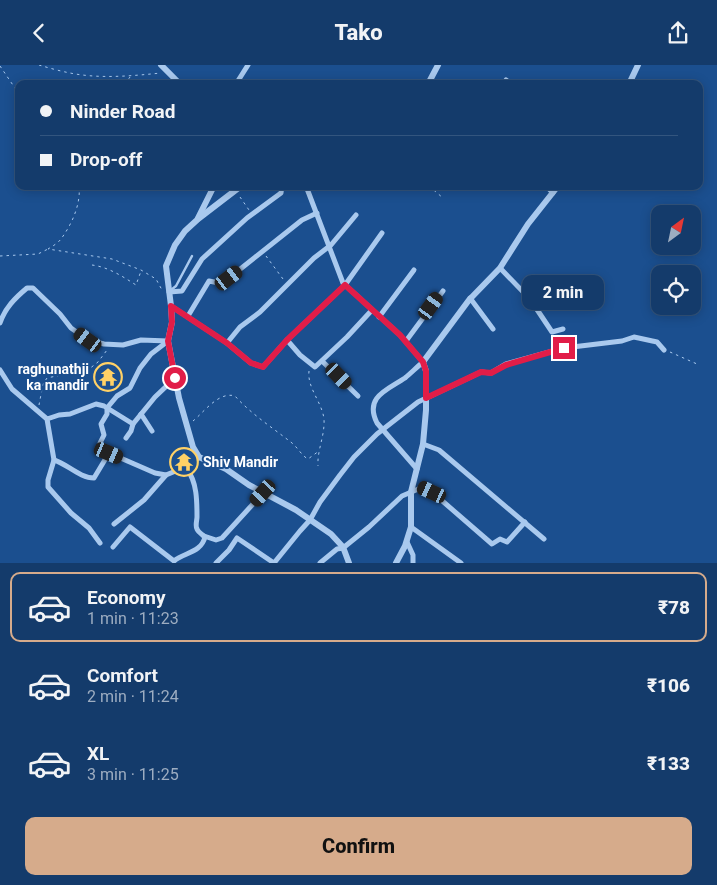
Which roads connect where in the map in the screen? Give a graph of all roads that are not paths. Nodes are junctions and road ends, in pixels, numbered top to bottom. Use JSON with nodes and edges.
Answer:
{"nodes":[{"id":1,"x":161,"y":65,"type":"edge"},
{"id":2,"x":248,"y":65,"type":"edge"},
{"id":3,"x":438,"y":65,"type":"edge"},
{"id":4,"x":638,"y":65,"type":"edge"},
{"id":5,"x":176,"y":80,"type":"edge"},
{"id":6,"x":239,"y":80,"type":"edge"},
{"id":7,"x":430,"y":80,"type":"edge"},
{"id":8,"x":631,"y":80,"type":"edge"},
{"id":9,"x":212,"y":190,"type":"edge"},
{"id":10,"x":237,"y":190,"type":"edge"},
{"id":11,"x":281,"y":190,"type":"edge"},
{"id":12,"x":308,"y":190,"type":"edge"},
{"id":13,"x":550,"y":190,"type":"edge"},
{"id":14,"x":555,"y":190,"type":"edge"},
{"id":15,"x":553,"y":193,"type":"junction"},
{"id":16,"x":317,"y":213,"type":"junction"},
{"id":17,"x":356,"y":215,"type":"dead end"},
{"id":18,"x":197,"y":220,"type":"junction"},
{"id":19,"x":382,"y":233,"type":"dead end"},
{"id":20,"x":328,"y":247,"type":"junction"},
{"id":21,"x":192,"y":256,"type":"dead end"},
{"id":22,"x":500,"y":268,"type":"junction"},
{"id":23,"x":414,"y":270,"type":"dead end"},
{"id":24,"x":345,"y":285,"type":"junction"},
{"id":25,"x":443,"y":291,"type":"dead end"},
{"id":26,"x":166,"y":292,"type":"junction"},
{"id":27,"x":470,"y":298,"type":"junction"},
{"id":28,"x":171,"y":306,"type":"junction"},
{"id":29,"x":372,"y":310,"type":"junction"},
{"id":30,"x":188,"y":316,"type":"junction"},
{"id":31,"x":379,"y":317,"type":"junction"},
{"id":32,"x":0,"y":323,"type":"edge"},
{"id":33,"x":493,"y":329,"type":"dead end"},
{"id":34,"x":563,"y":329,"type":"dead end"},
{"id":35,"x":287,"y":340,"type":"junction"},
{"id":36,"x":168,"y":341,"type":"junction"},
{"id":37,"x":406,"y":341,"type":"junction"},
{"id":38,"x":227,"y":343,"type":"junction"},
{"id":39,"x":664,"y":350,"type":"road end"},
{"id":40,"x":322,"y":361,"type":"junction"},
{"id":41,"x":423,"y":362,"type":"junction"},
{"id":42,"x":0,"y":370,"type":"edge"},
{"id":43,"x":175,"y":378,"type":"junction"},
{"id":44,"x":358,"y":396,"type":"dead end"},
{"id":45,"x":426,"y":398,"type":"junction"},
{"id":46,"x":107,"y":409,"type":"junction"},
{"id":47,"x":142,"y":414,"type":"junction"},
{"id":48,"x":46,"y":419,"type":"junction"},
{"id":49,"x":133,"y":423,"type":"junction"},
{"id":50,"x":382,"y":429,"type":"junction"},
{"id":51,"x":152,"y":431,"type":"dead end"},
{"id":52,"x":126,"y":438,"type":"dead end"},
{"id":53,"x":424,"y":443,"type":"junction"},
{"id":54,"x":109,"y":453,"type":"junction"},
{"id":55,"x":199,"y":457,"type":"junction"},
{"id":56,"x":54,"y":460,"type":"junction"},
{"id":57,"x":417,"y":469,"type":"junction"},
{"id":58,"x":187,"y":470,"type":"junction"},
{"id":59,"x":166,"y":475,"type":"junction"},
{"id":60,"x":411,"y":492,"type":"junction"},
{"id":61,"x":263,"y":493,"type":"junction"},
{"id":62,"x":310,"y":520,"type":"junction"},
{"id":63,"x":525,"y":522,"type":"junction"},
{"id":64,"x":114,"y":524,"type":"dead end"},
{"id":65,"x":411,"y":527,"type":"junction"},
{"id":66,"x":204,"y":536,"type":"junction"},
{"id":67,"x":544,"y":539,"type":"dead end"},
{"id":68,"x":407,"y":542,"type":"junction"},
{"id":69,"x":100,"y":543,"type":"dead end"},
{"id":70,"x":113,"y":547,"type":"dead end"},
{"id":71,"x":343,"y":548,"type":"junction"},
{"id":72,"x":414,"y":562,"type":"edge"},
{"id":73,"x":216,"y":563,"type":"edge"},
{"id":74,"x":274,"y":563,"type":"edge"},
{"id":75,"x":320,"y":563,"type":"edge"},
{"id":76,"x":349,"y":563,"type":"edge"},
{"id":77,"x":396,"y":563,"type":"edge"},
{"id":78,"x":461,"y":563,"type":"edge"}],
"edges":[{"from":1,"to":5,"type":"street"},
{"from":2,"to":6,"type":"street"},
{"from":3,"to":7,"type":"street"},
{"from":4,"to":8,"type":"street"},
{"from":9,"to":18,"type":"street"},
{"from":10,"to":18,"type":"street"},
{"from":11,"to":26,"type":"street"},
{"from":12,"to":16,"type":"street"},
{"from":13,"to":15,"type":"street"},
{"from":14,"to":15,"type":"street"},
{"from":15,"to":22,"type":"street"},
{"from":16,"to":20,"type":"street"},
{"from":16,"to":30,"type":"street"},
{"from":17,"to":20,"type":"street"},
{"from":18,"to":26,"type":"street"},
{"from":19,"to":24,"type":"street"},
{"from":20,"to":24,"type":"street"},
{"from":20,"to":38,"type":"street"},
{"from":21,"to":26,"type":"lane"},
{"from":22,"to":27,"type":"street"},
{"from":22,"to":34,"type":"street"},
{"from":23,"to":31,"type":"street"},
{"from":24,"to":29,"type":"street"},
{"from":24,"to":35,"type":"street"},
{"from":25,"to":37,"type":"street"},
{"from":26,"to":28,"type":"street"},
{"from":27,"to":33,"type":"street"},
{"from":27,"to":41,"type":"street"},
{"from":28,"to":30,"type":"street"},
{"from":28,"to":36,"type":"street"},
{"from":29,"to":31,"type":"street"},
{"from":29,"to":40,"type":"street"},
{"from":30,"to":38,"type":"street"},
{"from":31,"to":37,"type":"street"},
{"from":32,"to":36,"type":"street"},
{"from":35,"to":38,"type":"street"},
{"from":35,"to":40,"type":"street"},
{"from":36,"to":43,"type":"street"},
{"from":36,"to":46,"type":"street"},
{"from":37,"to":41,"type":"street"},
{"from":39,"to":45,"type":"street"},
{"from":40,"to":44,"type":"street"},
{"from":41,"to":45,"type":"street"},
{"from":41,"to":50,"type":"street"},
{"from":42,"to":48,"type":"street"},
{"from":43,"to":47,"type":"street"},
{"from":43,"to":55,"type":"street"},
{"from":45,"to":50,"type":"street"},
{"from":45,"to":53,"type":"street"},
{"from":46,"to":48,"type":"street"},
{"from":46,"to":49,"type":"street"},
{"from":46,"to":54,"type":"street"},
{"from":47,"to":49,"type":"street"},
{"from":47,"to":51,"type":"street"},
{"from":48,"to":56,"type":"street"},
{"from":49,"to":52,"type":"street"},
{"from":50,"to":57,"type":"street"},
{"from":50,"to":62,"type":"street"},
{"from":53,"to":57,"type":"street"},
{"from":53,"to":63,"type":"street"},
{"from":54,"to":56,"type":"street"},
{"from":54,"to":59,"type":"street"},
{"from":55,"to":58,"type":"street"},
{"from":55,"to":61,"type":"street"},
{"from":56,"to":69,"type":"street"},
{"from":57,"to":60,"type":"street"},
{"from":58,"to":59,"type":"street"},
{"from":58,"to":66,"type":"street"},
{"from":59,"to":64,"type":"street"},
{"from":60,"to":63,"type":"street"},
{"from":60,"to":65,"type":"street"},
{"from":60,"to":71,"type":"street"},
{"from":61,"to":62,"type":"street"},
{"from":61,"to":66,"type":"street"},
{"from":62,"to":71,"type":"street"},
{"from":62,"to":74,"type":"street"},
{"from":63,"to":67,"type":"street"},
{"from":65,"to":68,"type":"street"},
{"from":65,"to":78,"type":"street"},
{"from":66,"to":70,"type":"street"},
{"from":68,"to":72,"type":"street"},
{"from":68,"to":77,"type":"street"},
{"from":71,"to":75,"type":"street"},
{"from":71,"to":76,"type":"street"},
{"from":73,"to":74,"type":"street"}]}
